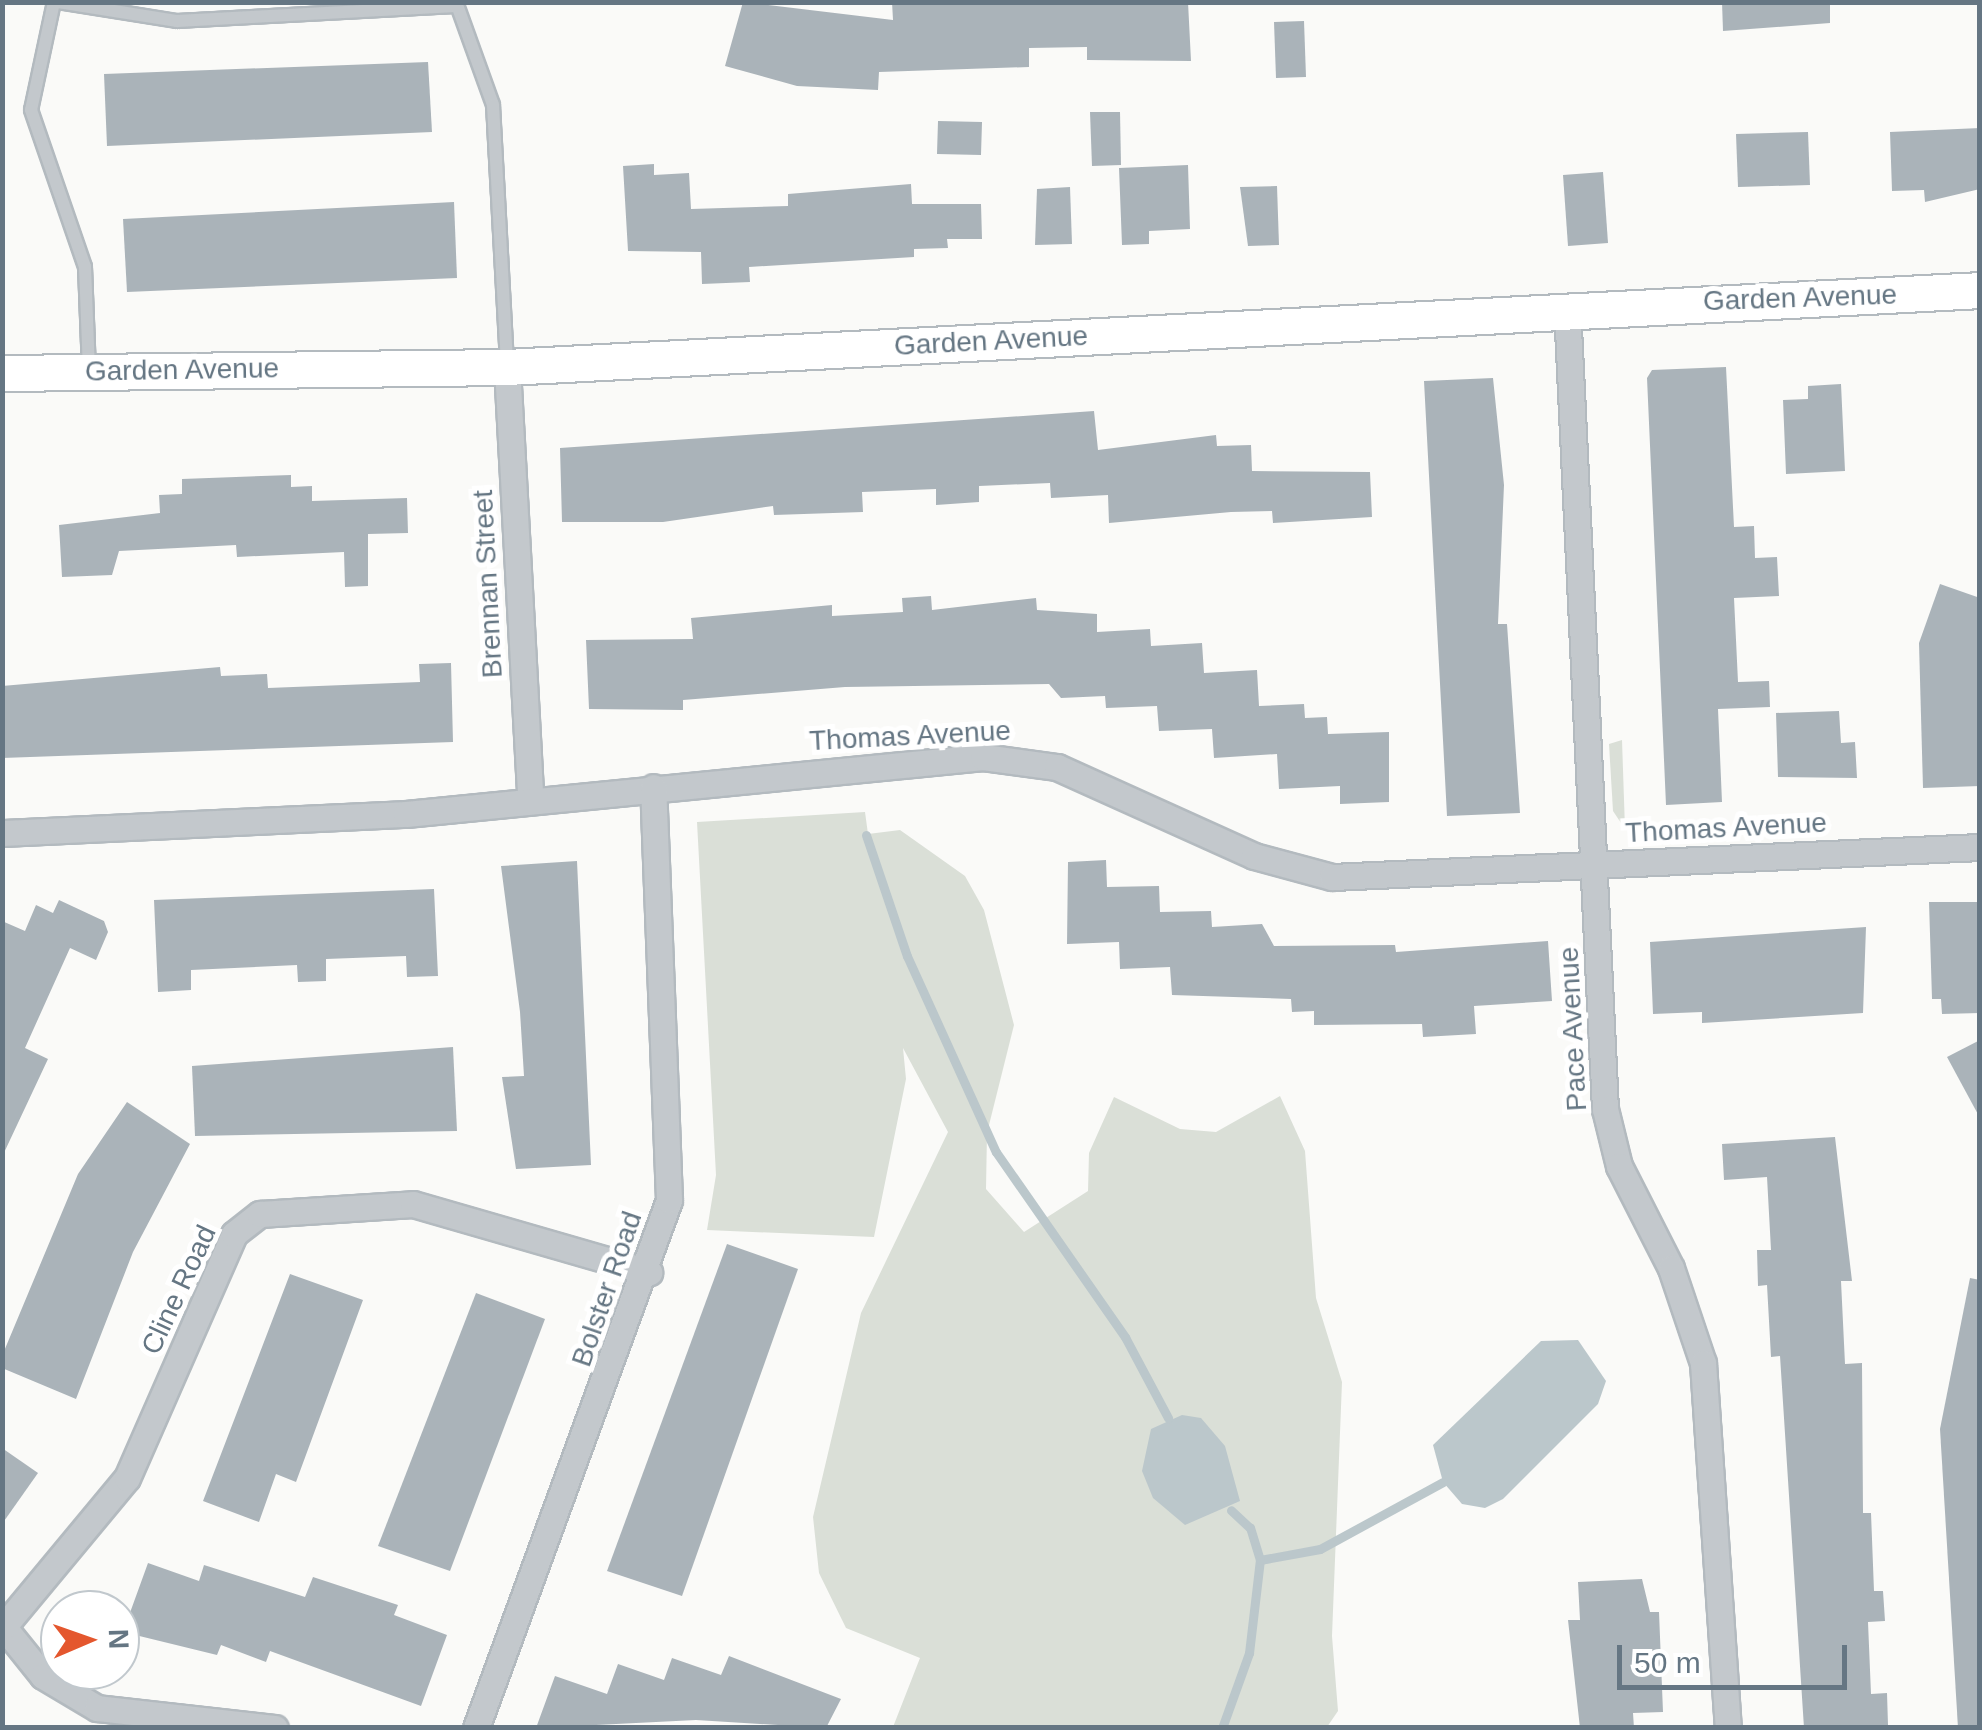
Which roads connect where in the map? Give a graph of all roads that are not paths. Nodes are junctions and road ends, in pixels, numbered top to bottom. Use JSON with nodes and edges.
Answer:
{"nodes":[{"id":1,"x":56,"y":2,"type":"edge"},
{"id":2,"x":456,"y":4,"type":"edge"},
{"id":3,"x":1980,"y":290,"type":"edge"},
{"id":4,"x":1567,"y":308,"type":"junction"},
{"id":5,"x":507,"y":367,"type":"junction"},
{"id":6,"x":89,"y":371,"type":"junction"},
{"id":7,"x":2,"y":373,"type":"edge"},
{"id":8,"x":653,"y":788,"type":"junction"},
{"id":9,"x":530,"y":798,"type":"junction"},
{"id":10,"x":2,"y":833,"type":"edge"},
{"id":11,"x":1980,"y":848,"type":"edge"},
{"id":12,"x":1596,"y":865,"type":"junction"},
{"id":13,"x":649,"y":1272,"type":"junction"},
{"id":14,"x":3,"y":1626,"type":"edge"},
{"id":15,"x":275,"y":1728,"type":"edge"},
{"id":16,"x":476,"y":1728,"type":"edge"},
{"id":17,"x":1728,"y":1728,"type":"edge"}],
"edges":[{"from":1,"to":2,"type":"lane"},
{"from":1,"to":6,"type":"lane"},
{"from":2,"to":5,"type":"lane"},
{"from":3,"to":4,"type":"street","name":"Garden Avenue"},
{"from":4,"to":5,"type":"street","name":"Garden Avenue"},
{"from":4,"to":12,"type":"street","name":"Pace Avenue"},
{"from":5,"to":6,"type":"street","name":"Garden Avenue"},
{"from":5,"to":9,"type":"street","name":"Brennan Street"},
{"from":6,"to":7,"type":"street","name":"Garden Avenue"},
{"from":8,"to":9,"type":"street","name":"Thomas Avenue"},
{"from":8,"to":12,"type":"street","name":"Thomas Avenue"},
{"from":8,"to":13,"type":"street","name":"Bolster Road"},
{"from":9,"to":10,"type":"street","name":"Thomas Avenue"},
{"from":11,"to":12,"type":"street","name":"Thomas Avenue"},
{"from":12,"to":17,"type":"street","name":"Pace Avenue"},
{"from":13,"to":14,"type":"street","name":"Cline Road"},
{"from":13,"to":16,"type":"street","name":"Bolster Road"},
{"from":14,"to":15,"type":"street"}]}
